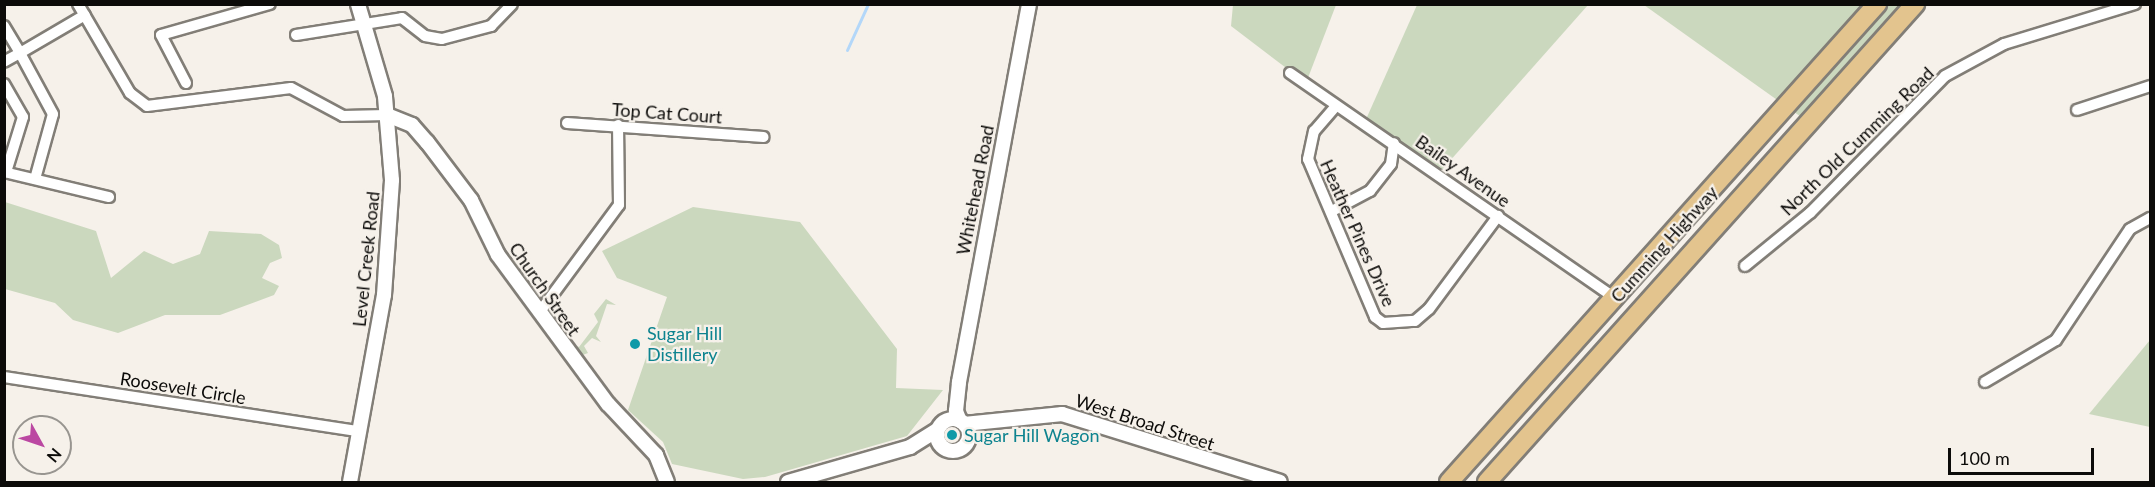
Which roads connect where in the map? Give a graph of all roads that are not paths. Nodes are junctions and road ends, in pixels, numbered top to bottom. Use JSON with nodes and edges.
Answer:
{"nodes":[{"id":1,"x":78,"y":4,"type":"edge"},
{"id":2,"x":270,"y":4,"type":"edge"},
{"id":3,"x":358,"y":4,"type":"edge"},
{"id":4,"x":512,"y":4,"type":"edge"},
{"id":5,"x":1029,"y":4,"type":"edge"},
{"id":6,"x":1877,"y":4,"type":"edge"},
{"id":7,"x":1915,"y":4,"type":"edge"},
{"id":8,"x":2135,"y":4,"type":"edge"},
{"id":9,"x":85,"y":15,"type":"junction"},
{"id":10,"x":364,"y":24,"type":"junction"},
{"id":11,"x":4,"y":26,"type":"edge"},
{"id":12,"x":296,"y":35,"type":"dead end"},
{"id":13,"x":20,"y":53,"type":"junction"},
{"id":14,"x":4,"y":62,"type":"edge"},
{"id":15,"x":1290,"y":73,"type":"dead end"},
{"id":16,"x":186,"y":83,"type":"dead end"},
{"id":17,"x":4,"y":84,"type":"edge"},
{"id":18,"x":2151,"y":86,"type":"edge"},
{"id":19,"x":1336,"y":106,"type":"junction"},
{"id":20,"x":2077,"y":110,"type":"dead end"},
{"id":21,"x":391,"y":116,"type":"junction"},
{"id":22,"x":567,"y":123,"type":"dead end"},
{"id":23,"x":618,"y":125,"type":"junction"},
{"id":24,"x":764,"y":137,"type":"dead end"},
{"id":25,"x":1394,"y":142,"type":"junction"},
{"id":26,"x":5,"y":172,"type":"edge"},
{"id":27,"x":35,"y":179,"type":"junction"},
{"id":28,"x":109,"y":197,"type":"dead end"},
{"id":29,"x":1332,"y":211,"type":"junction"},
{"id":30,"x":1498,"y":216,"type":"junction"},
{"id":31,"x":2151,"y":218,"type":"edge"},
{"id":32,"x":1744,"y":266,"type":"dead end"},
{"id":33,"x":1615,"y":298,"type":"junction"},
{"id":34,"x":540,"y":314,"type":"junction"},
{"id":35,"x":4,"y":377,"type":"edge"},
{"id":36,"x":959,"y":382,"type":"junction"},
{"id":37,"x":1985,"y":382,"type":"dead end"},
{"id":38,"x":962,"y":422,"type":"junction"},
{"id":39,"x":997,"y":422,"type":"junction"},
{"id":40,"x":941,"y":426,"type":"junction"},
{"id":41,"x":357,"y":431,"type":"junction"},
{"id":42,"x":967,"y":443,"type":"junction"},
{"id":43,"x":910,"y":447,"type":"junction"},
{"id":44,"x":944,"y":449,"type":"junction"},
{"id":45,"x":792,"y":482,"type":"edge"},
{"id":46,"x":351,"y":483,"type":"edge"},
{"id":47,"x":667,"y":483,"type":"edge"},
{"id":48,"x":1280,"y":483,"type":"edge"},
{"id":49,"x":1449,"y":483,"type":"edge"},
{"id":50,"x":1487,"y":483,"type":"edge"}],
"edges":[{"from":1,"to":9,"type":"street"},
{"from":2,"to":16,"type":"street"},
{"from":3,"to":10,"type":"street","name":"Level Creek Road"},
{"from":4,"to":10,"type":"street"},
{"from":5,"to":36,"type":"street","name":"Whitehead Road"},
{"from":6,"to":33,"type":"highway","name":"Cumming Highway"},
{"from":7,"to":50,"type":"highway","name":"Cumming Highway"},
{"from":8,"to":32,"type":"street","name":"North Old Cumming Road"},
{"from":9,"to":13,"type":"street"},
{"from":9,"to":21,"type":"street"},
{"from":10,"to":12,"type":"street"},
{"from":10,"to":21,"type":"street","name":"Level Creek Road"},
{"from":11,"to":13,"type":"street"},
{"from":13,"to":14,"type":"street"},
{"from":13,"to":27,"type":"street"},
{"from":15,"to":19,"type":"street","name":"Bailey Avenue"},
{"from":17,"to":26,"type":"street"},
{"from":18,"to":20,"type":"street"},
{"from":19,"to":25,"type":"street","name":"Bailey Avenue"},
{"from":19,"to":29,"type":"street","name":"Heather Pines Drive"},
{"from":21,"to":34,"type":"street","name":"Church Street"},
{"from":21,"to":41,"type":"street","name":"Level Creek Road"},
{"from":22,"to":23,"type":"street","name":"Top Cat Court"},
{"from":23,"to":24,"type":"street","name":"Top Cat Court"},
{"from":23,"to":34,"type":"street"},
{"from":25,"to":29,"type":"street"},
{"from":25,"to":30,"type":"street","name":"Bailey Avenue"},
{"from":26,"to":27,"type":"street"},
{"from":27,"to":28,"type":"street"},
{"from":29,"to":30,"type":"street","name":"Heather Pines Drive"},
{"from":30,"to":33,"type":"street","name":"Bailey Avenue"},
{"from":31,"to":37,"type":"street"},
{"from":33,"to":49,"type":"highway","name":"Cumming Highway"},
{"from":34,"to":47,"type":"street","name":"Church Street"},
{"from":35,"to":41,"type":"street","name":"Roosevelt Circle"},
{"from":36,"to":38,"type":"street","name":"Whitehead Road"},
{"from":36,"to":40,"type":"street","name":"Whitehead Road"},
{"from":38,"to":39,"type":"street","name":"West Broad Street"},
{"from":38,"to":40,"type":"street","name":"West Broad Street"},
{"from":38,"to":42,"type":"street","name":"Whitehead Road"},
{"from":39,"to":42,"type":"street","name":"West Broad Street"},
{"from":39,"to":48,"type":"street","name":"West Broad Street"},
{"from":40,"to":43,"type":"street"},
{"from":40,"to":44,"type":"street"},
{"from":41,"to":46,"type":"street","name":"Level Creek Road"},
{"from":42,"to":44,"type":"street"},
{"from":43,"to":44,"type":"street"},
{"from":43,"to":45,"type":"street"}]}
